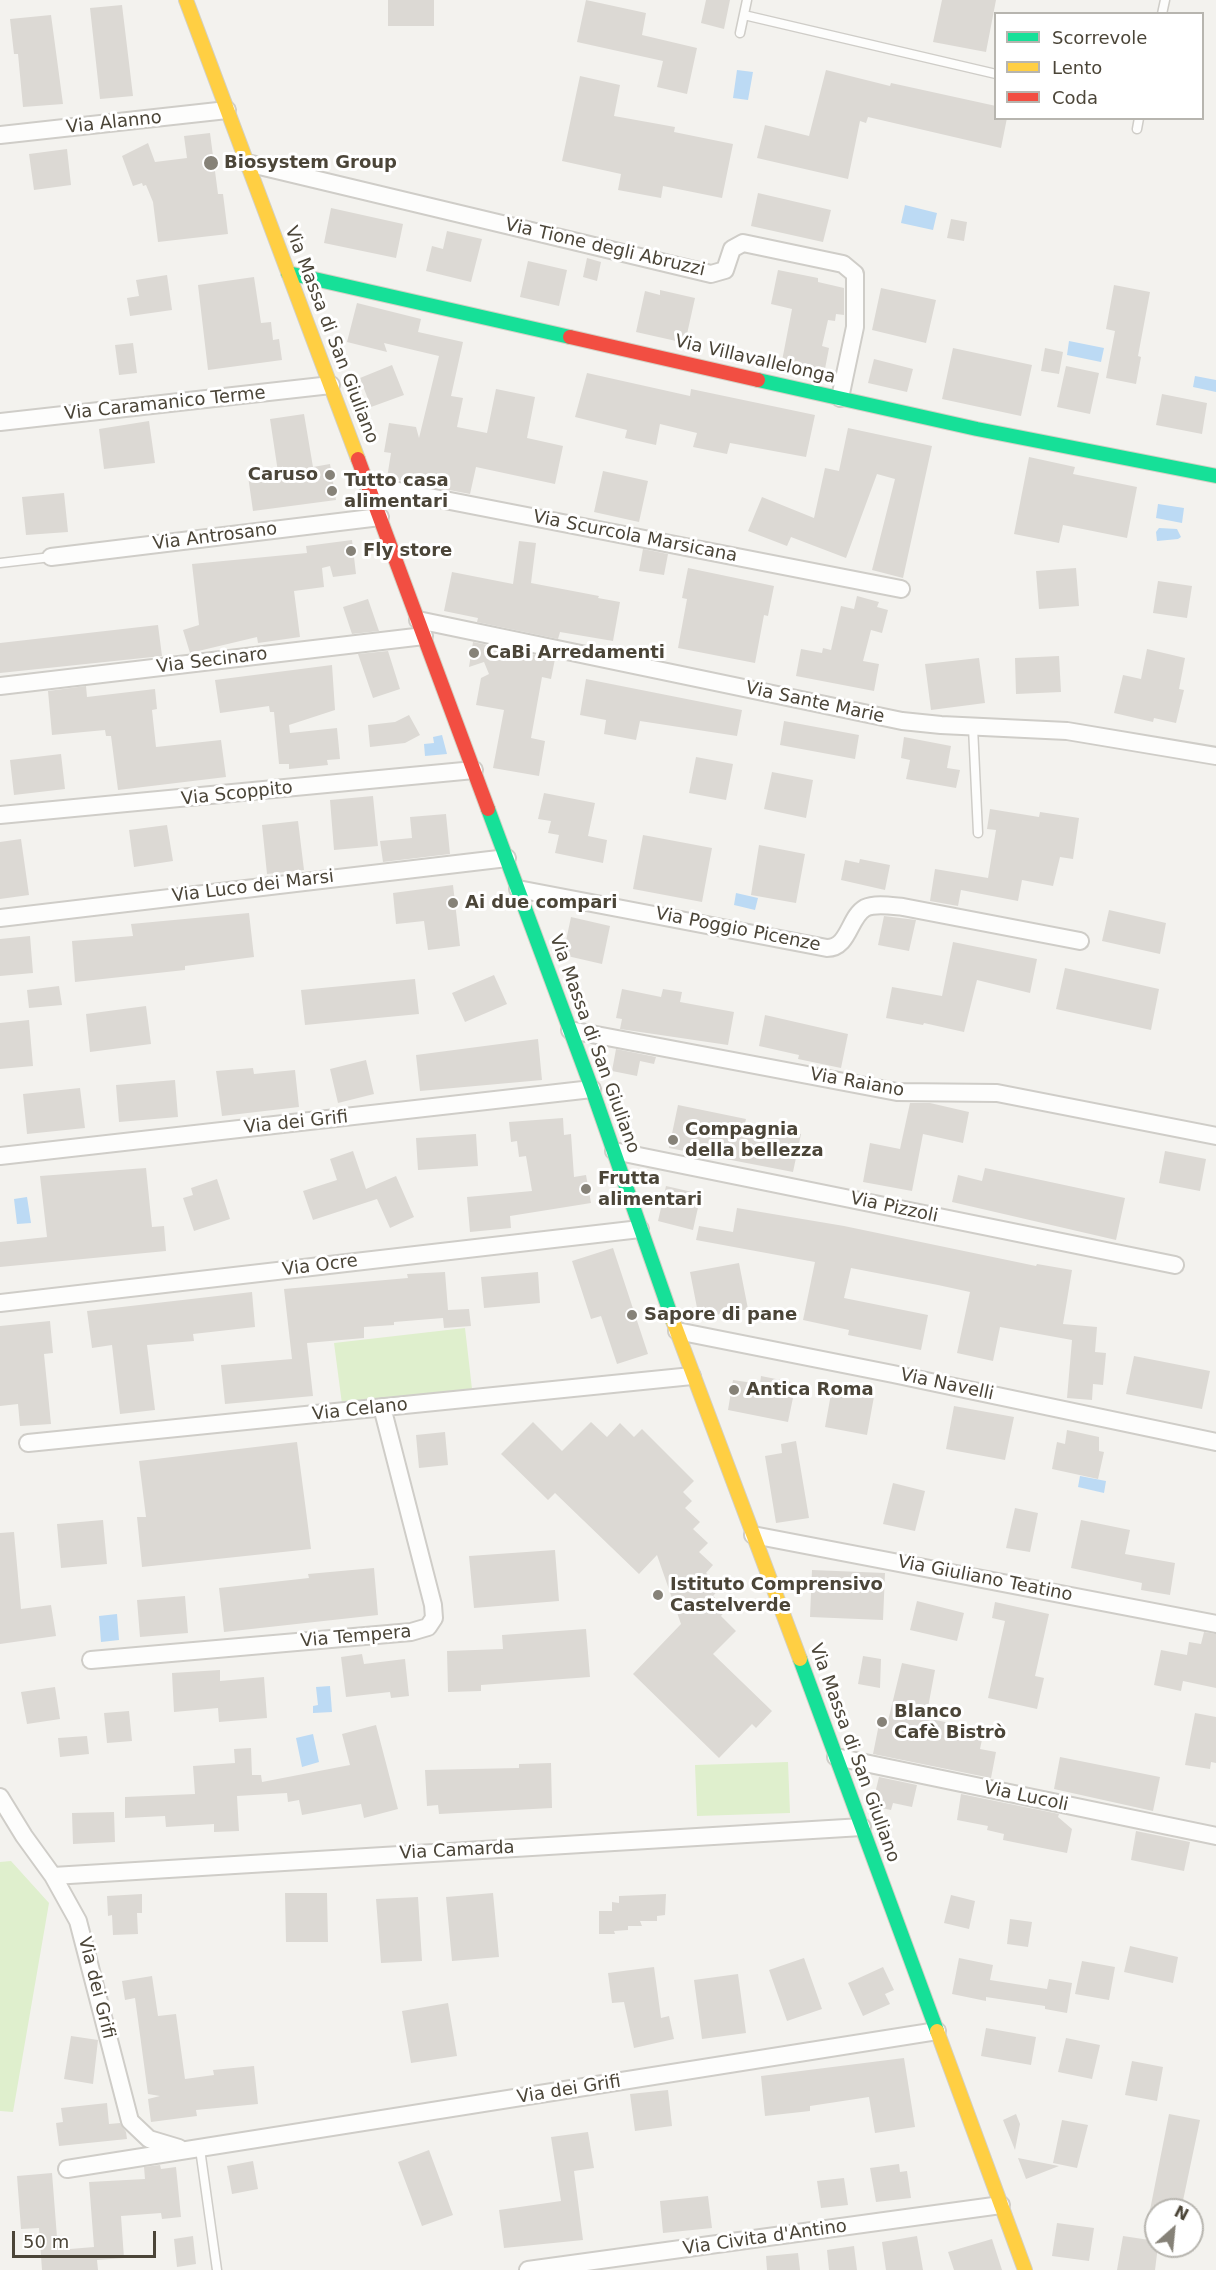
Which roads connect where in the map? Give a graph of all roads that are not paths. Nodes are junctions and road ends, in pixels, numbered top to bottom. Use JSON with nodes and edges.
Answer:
{"nodes":[{"id":1,"x":186,"y":0,"type":"edge"},
{"id":2,"x":747,"y":0,"type":"edge"},
{"id":3,"x":744,"y":15,"type":"junction"},
{"id":4,"x":740,"y":33,"type":"dead end"},
{"id":5,"x":994,"y":74,"type":"edge"},
{"id":6,"x":227,"y":110,"type":"junction"},
{"id":7,"x":1139,"y":120,"type":"edge"},
{"id":8,"x":1137,"y":129,"type":"dead end"},
{"id":9,"x":0,"y":135,"type":"edge"},
{"id":10,"x":247,"y":164,"type":"junction"},
{"id":11,"x":288,"y":273,"type":"junction"},
{"id":12,"x":331,"y":385,"type":"junction"},
{"id":13,"x":840,"y":398,"type":"junction"},
{"id":14,"x":0,"y":422,"type":"edge"},
{"id":15,"x":1216,"y":476,"type":"edge"},
{"id":16,"x":368,"y":485,"type":"junction"},
{"id":17,"x":380,"y":517,"type":"junction"},
{"id":18,"x":51,"y":557,"type":"joint"},
{"id":19,"x":0,"y":563,"type":"edge"},
{"id":20,"x":902,"y":589,"type":"dead end"},
{"id":21,"x":421,"y":628,"type":"junction"},
{"id":22,"x":0,"y":686,"type":"edge"},
{"id":23,"x":973,"y":726,"type":"junction"},
{"id":24,"x":1216,"y":756,"type":"edge"},
{"id":25,"x":474,"y":770,"type":"junction"},
{"id":26,"x":0,"y":815,"type":"edge"},
{"id":27,"x":978,"y":833,"type":"dead end"},
{"id":28,"x":507,"y":858,"type":"junction"},
{"id":29,"x":518,"y":889,"type":"junction"},
{"id":30,"x":0,"y":918,"type":"edge"},
{"id":31,"x":1080,"y":941,"type":"dead end"},
{"id":32,"x":570,"y":1030,"type":"junction"},
{"id":33,"x":592,"y":1089,"type":"junction"},
{"id":34,"x":1216,"y":1136,"type":"edge"},
{"id":35,"x":614,"y":1151,"type":"junction"},
{"id":36,"x":0,"y":1156,"type":"edge"},
{"id":37,"x":640,"y":1229,"type":"junction"},
{"id":38,"x":1175,"y":1265,"type":"dead end"},
{"id":39,"x":0,"y":1303,"type":"edge"},
{"id":40,"x":676,"y":1331,"type":"junction"},
{"id":41,"x":692,"y":1376,"type":"junction"},
{"id":42,"x":382,"y":1407,"type":"junction"},
{"id":43,"x":1216,"y":1442,"type":"edge"},
{"id":44,"x":28,"y":1443,"type":"dead end"},
{"id":45,"x":753,"y":1534,"type":"junction"},
{"id":46,"x":1216,"y":1624,"type":"edge"},
{"id":47,"x":91,"y":1660,"type":"dead end"},
{"id":48,"x":836,"y":1757,"type":"junction"},
{"id":49,"x":0,"y":1797,"type":"edge"},
{"id":50,"x":862,"y":1827,"type":"junction"},
{"id":51,"x":1216,"y":1836,"type":"edge"},
{"id":52,"x":53,"y":1876,"type":"junction"},
{"id":53,"x":937,"y":2031,"type":"junction"},
{"id":54,"x":200,"y":2149,"type":"junction"},
{"id":55,"x":67,"y":2169,"type":"dead end"},
{"id":56,"x":1001,"y":2205,"type":"junction"},
{"id":57,"x":1029,"y":2269,"type":"edge"},
{"id":58,"x":217,"y":2270,"type":"edge"},
{"id":59,"x":528,"y":2270,"type":"edge"}],
"edges":[{"from":1,"to":6,"type":"street","name":"Via Massa di San Giuliano"},
{"from":2,"to":3,"type":"lane"},
{"from":3,"to":4,"type":"lane"},
{"from":3,"to":5,"type":"lane"},
{"from":6,"to":9,"type":"street","name":"Via Alanno"},
{"from":6,"to":10,"type":"street","name":"Via Massa di San Giuliano"},
{"from":7,"to":8,"type":"lane"},
{"from":10,"to":11,"type":"street","name":"Via Massa di San Giuliano"},
{"from":10,"to":13,"type":"street","name":"Via Tione degli Abruzzi"},
{"from":11,"to":12,"type":"street","name":"Via Massa di San Giuliano"},
{"from":11,"to":13,"type":"street","name":"Via Villavallelonga"},
{"from":12,"to":14,"type":"street","name":"Via Caramanico Terme"},
{"from":12,"to":16,"type":"street","name":"Via Massa di San Giuliano"},
{"from":13,"to":15,"type":"street","name":"Via Villavallelonga"},
{"from":16,"to":17,"type":"street","name":"Via Massa di San Giuliano"},
{"from":16,"to":20,"type":"street","name":"Via Scurcola Marsicana"},
{"from":17,"to":18,"type":"street","name":"Via Antrosano"},
{"from":17,"to":21,"type":"street","name":"Via Massa di San Giuliano"},
{"from":18,"to":19,"type":"lane"},
{"from":21,"to":22,"type":"street","name":"Via Secinaro"},
{"from":21,"to":23,"type":"street","name":"Via Sante Marie"},
{"from":21,"to":25,"type":"street","name":"Via Massa di San Giuliano"},
{"from":23,"to":24,"type":"street","name":"Via Sante Marie"},
{"from":23,"to":27,"type":"lane"},
{"from":25,"to":26,"type":"street","name":"Via Scoppito"},
{"from":25,"to":28,"type":"street","name":"Via Massa di San Giuliano"},
{"from":28,"to":29,"type":"street","name":"Via Massa di San Giuliano"},
{"from":28,"to":30,"type":"street","name":"Via Luco dei Marsi"},
{"from":29,"to":31,"type":"street","name":"Via Poggio Picenze"},
{"from":29,"to":32,"type":"street","name":"Via Massa di San Giuliano"},
{"from":32,"to":33,"type":"street","name":"Via Massa di San Giuliano"},
{"from":32,"to":34,"type":"street","name":"Via Raiano"},
{"from":33,"to":35,"type":"street","name":"Via Massa di San Giuliano"},
{"from":33,"to":36,"type":"street","name":"Via dei Grifi"},
{"from":35,"to":37,"type":"street","name":"Via Massa di San Giuliano"},
{"from":35,"to":38,"type":"street","name":"Via Pizzoli"},
{"from":37,"to":39,"type":"street","name":"Via Ocre"},
{"from":37,"to":40,"type":"street","name":"Via Massa di San Giuliano"},
{"from":40,"to":41,"type":"street","name":"Via Massa di San Giuliano"},
{"from":40,"to":43,"type":"street","name":"Via Navelli"},
{"from":41,"to":42,"type":"street","name":"Via Celano"},
{"from":41,"to":45,"type":"street","name":"Via Massa di San Giuliano"},
{"from":42,"to":44,"type":"street","name":"Via Celano"},
{"from":42,"to":47,"type":"street","name":"Via Tempera"},
{"from":45,"to":46,"type":"street","name":"Via Giuliano Teatino"},
{"from":45,"to":48,"type":"street","name":"Via Massa di San Giuliano"},
{"from":48,"to":50,"type":"street","name":"Via Massa di San Giuliano"},
{"from":48,"to":51,"type":"street","name":"Via Lucoli"},
{"from":49,"to":52,"type":"street","name":"Via dei Grifi"},
{"from":50,"to":52,"type":"street","name":"Via Camarda"},
{"from":50,"to":53,"type":"street","name":"Via Massa di San Giuliano"},
{"from":52,"to":54,"type":"street","name":"Via dei Grifi"},
{"from":53,"to":54,"type":"street","name":"Via dei Grifi"},
{"from":53,"to":56,"type":"street","name":"Via Massa di San Giuliano"},
{"from":54,"to":55,"type":"street","name":"Via dei Grifi"},
{"from":54,"to":58,"type":"lane"},
{"from":56,"to":57,"type":"street","name":"Via Massa di San Giuliano"},
{"from":56,"to":59,"type":"street","name":"Via Civita d'Antino"}]}
